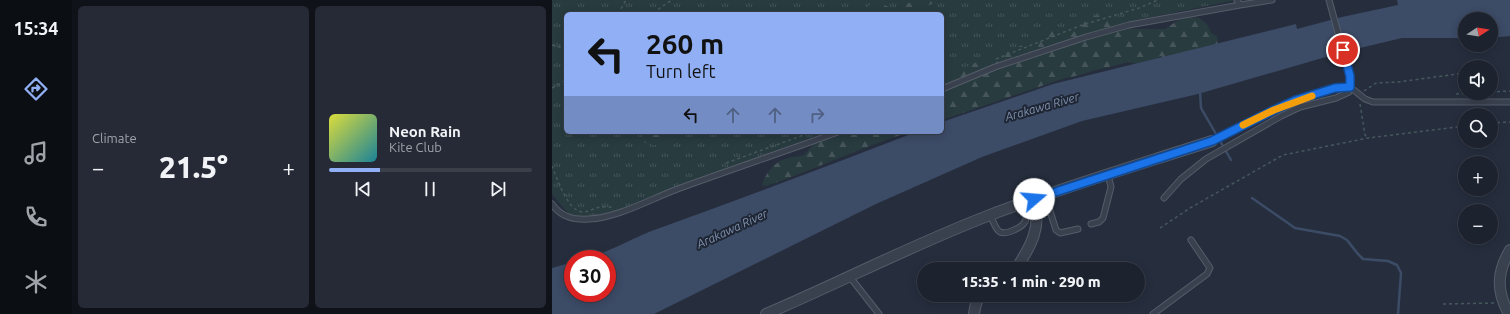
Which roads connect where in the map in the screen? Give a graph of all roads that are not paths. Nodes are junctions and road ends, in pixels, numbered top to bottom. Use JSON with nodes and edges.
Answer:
{"nodes":[{"id":1,"x":1272,"y":0,"type":"edge"},
{"id":2,"x":1238,"y":2,"type":"edge"},
{"id":3,"x":1330,"y":2,"type":"edge"},
{"id":4,"x":1350,"y":87,"type":"junction"},
{"id":5,"x":944,"y":88,"type":"edge"},
{"id":6,"x":1510,"y":102,"type":"edge"},
{"id":7,"x":832,"y":134,"type":"edge"},
{"id":8,"x":1212,"y":141,"type":"joint"},
{"id":9,"x":1108,"y":175,"type":"junction"},
{"id":10,"x":1045,"y":195,"type":"junction"},
{"id":11,"x":1164,"y":198,"type":"dead end"},
{"id":12,"x":1034,"y":199,"type":"junction"},
{"id":13,"x":552,"y":204,"type":"edge"},
{"id":14,"x":1021,"y":204,"type":"junction"},
{"id":15,"x":990,"y":215,"type":"junction"},
{"id":16,"x":1091,"y":224,"type":"dead end"},
{"id":17,"x":1078,"y":229,"type":"dead end"},
{"id":18,"x":1191,"y":240,"type":"dead end"},
{"id":19,"x":1510,"y":250,"type":"edge"},
{"id":20,"x":1020,"y":262,"type":"edge"},
{"id":21,"x":850,"y":277,"type":"junction"},
{"id":22,"x":977,"y":302,"type":"edge"},
{"id":23,"x":766,"y":314,"type":"edge"},
{"id":24,"x":879,"y":314,"type":"edge"},
{"id":25,"x":974,"y":314,"type":"edge"},
{"id":26,"x":1154,"y":314,"type":"edge"},
{"id":27,"x":1509,"y":314,"type":"edge"}],
"edges":[{"from":1,"to":2,"type":"lane"},
{"from":2,"to":5,"type":"lane"},
{"from":3,"to":4,"type":"lane"},
{"from":4,"to":6,"type":"lane"},
{"from":4,"to":8,"type":"lane"},
{"from":4,"to":11,"type":"lane"},
{"from":7,"to":13,"type":"lane"},
{"from":8,"to":9,"type":"street"},
{"from":9,"to":10,"type":"street"},
{"from":9,"to":16,"type":"lane"},
{"from":10,"to":12,"type":"street"},
{"from":10,"to":17,"type":"lane"},
{"from":12,"to":14,"type":"street"},
{"from":12,"to":20,"type":"street"},
{"from":14,"to":15,"type":"street"},
{"from":14,"to":15,"type":"lane"},
{"from":15,"to":21,"type":"street"},
{"from":18,"to":26,"type":"lane"},
{"from":19,"to":27,"type":"street"},
{"from":21,"to":23,"type":"street"},
{"from":21,"to":24,"type":"lane"},
{"from":22,"to":25,"type":"street"}]}
